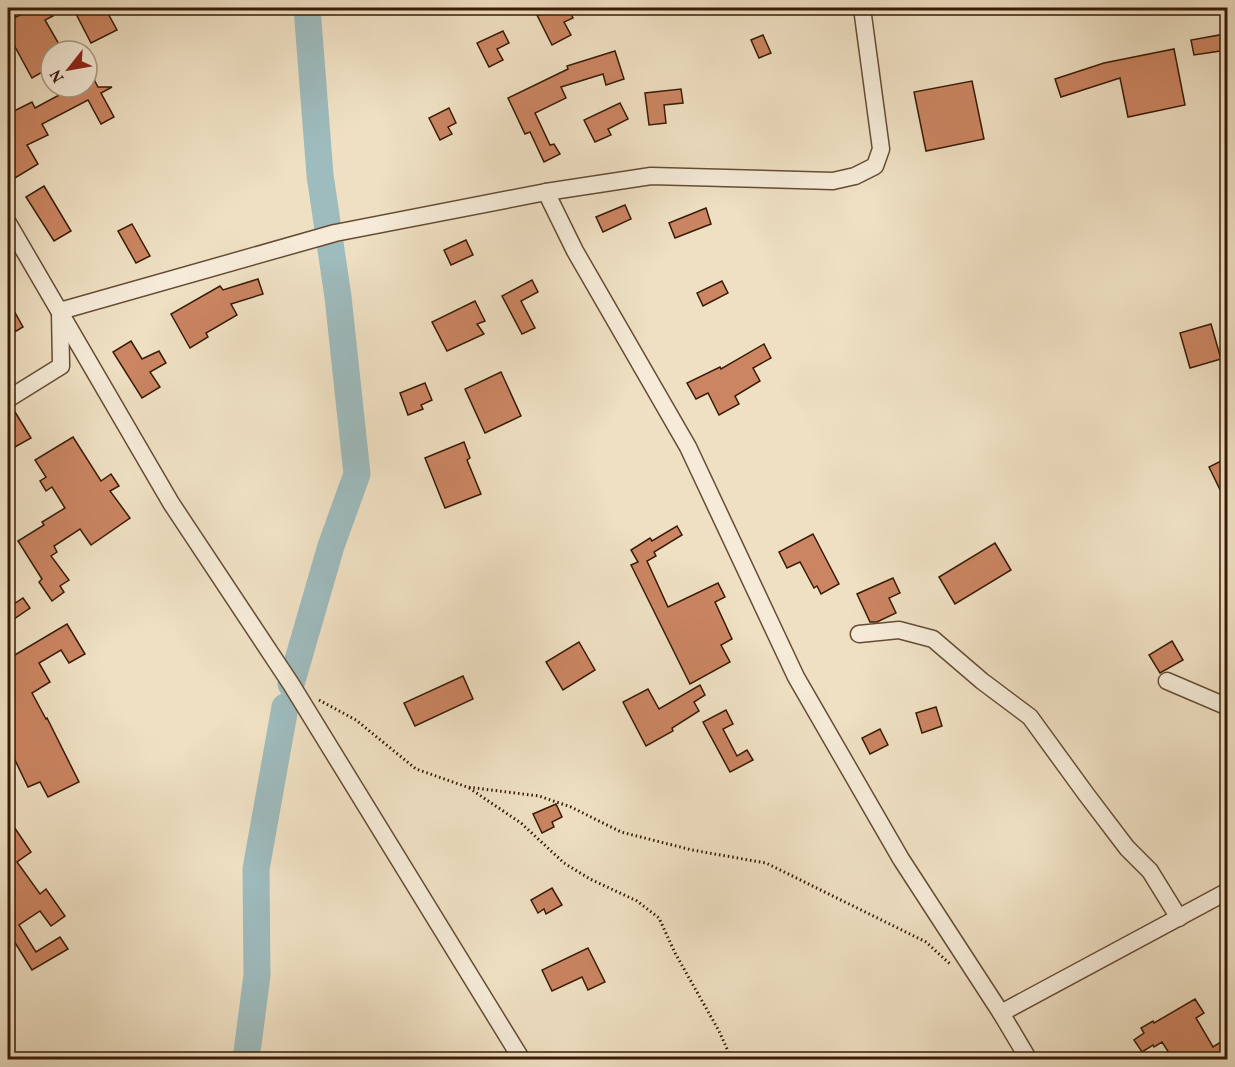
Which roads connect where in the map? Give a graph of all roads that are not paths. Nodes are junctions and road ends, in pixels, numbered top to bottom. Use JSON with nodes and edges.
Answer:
{"nodes":[{"id":1,"x":862,"y":8,"type":"edge"},
{"id":2,"x":546,"y":192,"type":"junction"},
{"id":3,"x":8,"y":223,"type":"edge"},
{"id":4,"x":60,"y":311,"type":"junction"},
{"id":5,"x":8,"y":399,"type":"edge"},
{"id":6,"x":859,"y":634,"type":"dead end"},
{"id":7,"x":1167,"y":681,"type":"dead end"},
{"id":8,"x":1227,"y":707,"type":"edge"},
{"id":9,"x":1227,"y":891,"type":"edge"},
{"id":10,"x":1179,"y":918,"type":"junction"},
{"id":11,"x":1001,"y":1013,"type":"junction"},
{"id":12,"x":522,"y":1059,"type":"edge"},
{"id":13,"x":1029,"y":1059,"type":"edge"}],
"edges":[{"from":1,"to":2,"type":"street"},
{"from":2,"to":4,"type":"street"},
{"from":2,"to":11,"type":"street"},
{"from":3,"to":4,"type":"street"},
{"from":4,"to":5,"type":"street"},
{"from":4,"to":12,"type":"street"},
{"from":6,"to":10,"type":"street"},
{"from":7,"to":8,"type":"street"},
{"from":9,"to":10,"type":"street"},
{"from":10,"to":11,"type":"street"},
{"from":11,"to":13,"type":"street"}]}
